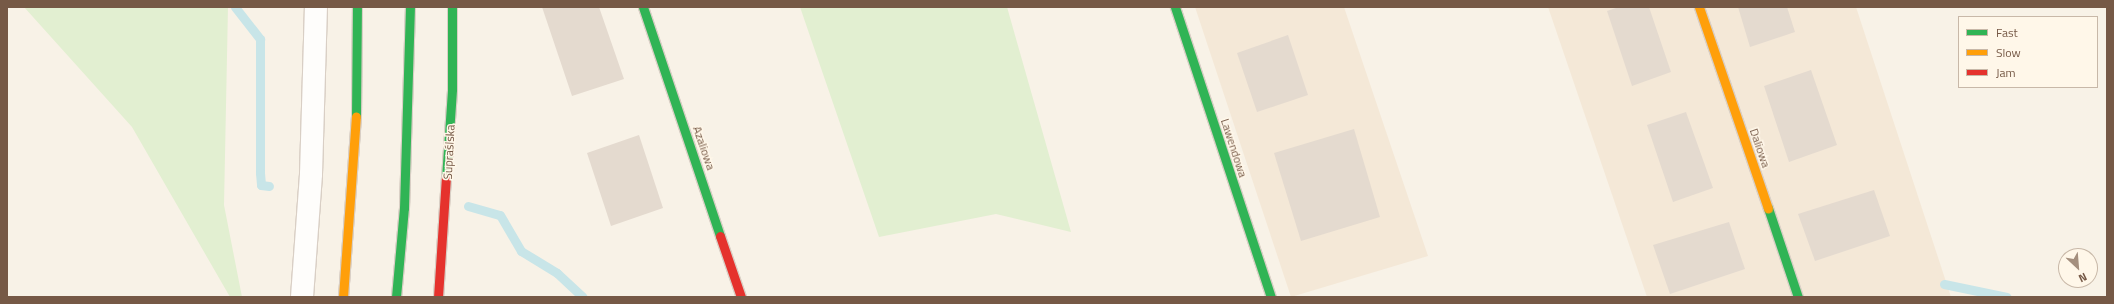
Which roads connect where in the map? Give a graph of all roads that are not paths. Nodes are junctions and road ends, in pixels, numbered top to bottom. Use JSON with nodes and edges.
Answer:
{"nodes":[{"id":1,"x":316,"y":7,"type":"edge"},
{"id":2,"x":357,"y":7,"type":"edge"},
{"id":3,"x":410,"y":7,"type":"edge"},
{"id":4,"x":452,"y":7,"type":"edge"},
{"id":5,"x":643,"y":7,"type":"edge"},
{"id":6,"x":1175,"y":7,"type":"edge"},
{"id":7,"x":1699,"y":7,"type":"edge"},
{"id":8,"x":302,"y":297,"type":"edge"},
{"id":9,"x":343,"y":297,"type":"edge"},
{"id":10,"x":396,"y":297,"type":"edge"},
{"id":11,"x":438,"y":297,"type":"edge"},
{"id":12,"x":741,"y":297,"type":"edge"},
{"id":13,"x":1271,"y":297,"type":"edge"},
{"id":14,"x":1798,"y":297,"type":"edge"}],
"edges":[{"from":1,"to":8,"type":"street"},
{"from":2,"to":9,"type":"street"},
{"from":3,"to":10,"type":"street"},
{"from":4,"to":11,"type":"street","name":"Supraślska"},
{"from":5,"to":12,"type":"street","name":"Azaliowa"},
{"from":6,"to":13,"type":"street","name":"Lawendowa"},
{"from":7,"to":14,"type":"street","name":"Daliowa"}]}
